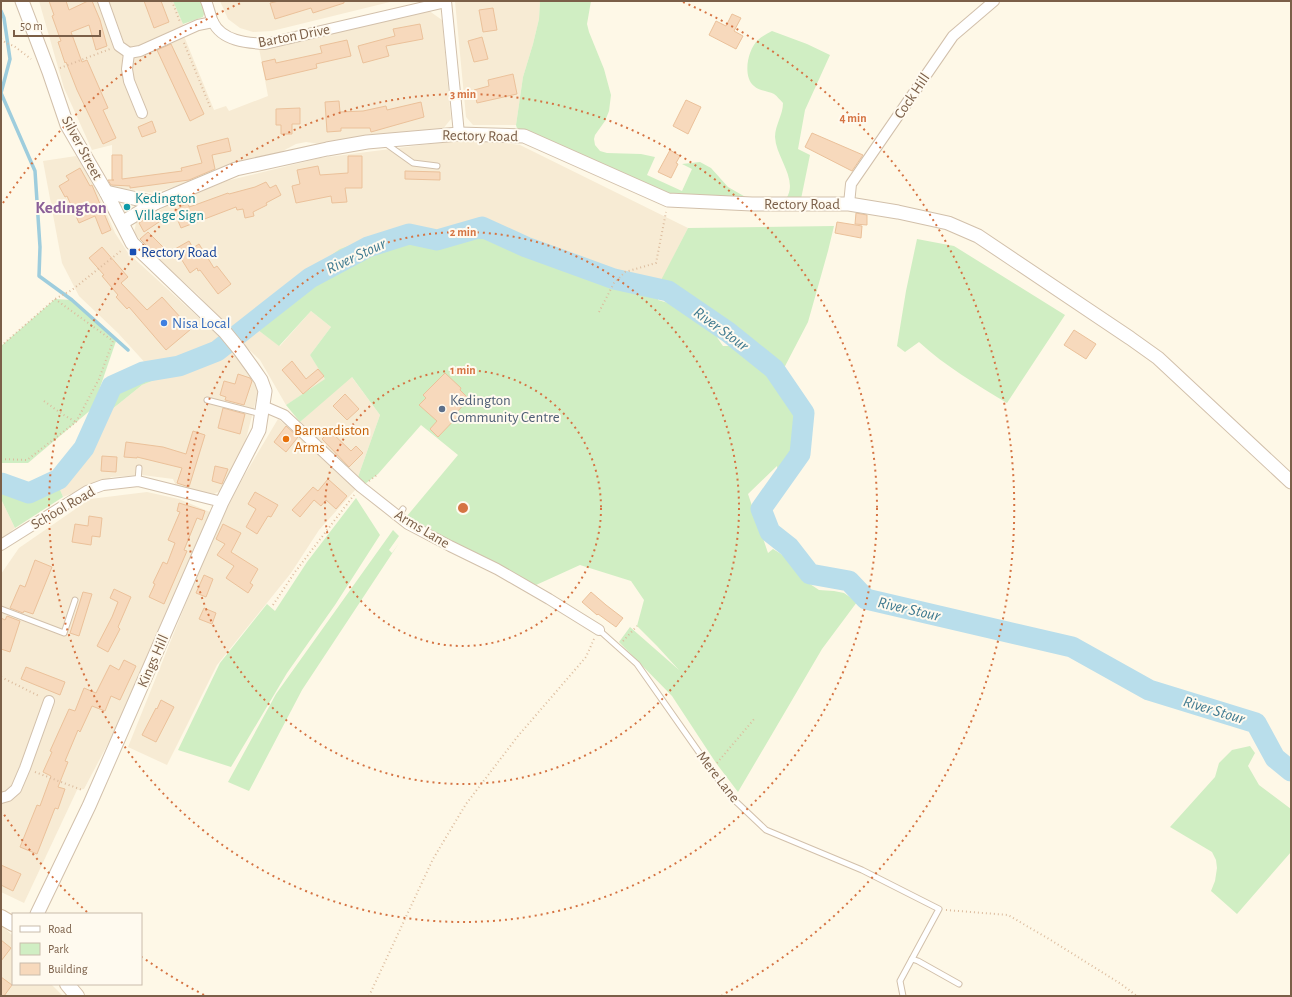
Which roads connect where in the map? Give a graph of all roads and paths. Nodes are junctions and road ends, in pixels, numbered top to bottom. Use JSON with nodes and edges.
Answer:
{"nodes":[{"id":1,"x":22,"y":1,"type":"edge"},
{"id":2,"x":103,"y":1,"type":"edge"},
{"id":3,"x":172,"y":1,"type":"edge"},
{"id":4,"x":206,"y":1,"type":"edge"},
{"id":5,"x":994,"y":1,"type":"edge"},
{"id":6,"x":446,"y":2,"type":"edge"},
{"id":7,"x":213,"y":22,"type":"junction"},
{"id":8,"x":181,"y":32,"type":"junction"},
{"id":9,"x":1,"y":39,"type":"edge"},
{"id":10,"x":14,"y":46,"type":"dead end"},
{"id":11,"x":119,"y":46,"type":"junction"},
{"id":12,"x":129,"y":53,"type":"junction"},
{"id":13,"x":49,"y":72,"type":"junction"},
{"id":14,"x":211,"y":109,"type":"dead end"},
{"id":15,"x":142,"y":113,"type":"dead end"},
{"id":16,"x":459,"y":134,"type":"junction"},
{"id":17,"x":382,"y":141,"type":"junction"},
{"id":18,"x":437,"y":166,"type":"dead end"},
{"id":19,"x":106,"y":192,"type":"junction"},
{"id":20,"x":668,"y":200,"type":"junction"},
{"id":21,"x":155,"y":203,"type":"junction"},
{"id":22,"x":849,"y":204,"type":"junction"},
{"id":23,"x":123,"y":222,"type":"junction"},
{"id":24,"x":132,"y":243,"type":"junction"},
{"id":25,"x":55,"y":299,"type":"junction"},
{"id":26,"x":599,"y":312,"type":"dead end"},
{"id":27,"x":1,"y":346,"type":"edge"},
{"id":28,"x":207,"y":400,"type":"dead end"},
{"id":29,"x":44,"y":401,"type":"dead end"},
{"id":30,"x":263,"y":410,"type":"junction"},
{"id":31,"x":76,"y":422,"type":"junction"},
{"id":32,"x":1,"y":459,"type":"edge"},
{"id":33,"x":139,"y":468,"type":"dead end"},
{"id":34,"x":138,"y":481,"type":"junction"},
{"id":35,"x":1291,"y":482,"type":"edge"},
{"id":36,"x":361,"y":487,"type":"junction"},
{"id":37,"x":222,"y":502,"type":"junction"},
{"id":38,"x":1,"y":545,"type":"edge"},
{"id":39,"x":75,"y":600,"type":"dead end"},
{"id":40,"x":273,"y":605,"type":"dead end"},
{"id":41,"x":1,"y":609,"type":"edge"},
{"id":42,"x":637,"y":626,"type":"dead end"},
{"id":43,"x":599,"y":630,"type":"junction"},
{"id":44,"x":618,"y":647,"type":"junction"},
{"id":45,"x":1,"y":677,"type":"edge"},
{"id":46,"x":49,"y":701,"type":"joint"},
{"id":47,"x":755,"y":718,"type":"dead end"},
{"id":48,"x":25,"y":768,"type":"junction"},
{"id":49,"x":712,"y":771,"type":"junction"},
{"id":50,"x":1,"y":798,"type":"edge"},
{"id":51,"x":89,"y":806,"type":"junction"},
{"id":52,"x":939,"y":909,"type":"junction"},
{"id":53,"x":37,"y":913,"type":"edge"},
{"id":54,"x":1,"y":917,"type":"edge"},
{"id":55,"x":12,"y":923,"type":"edge"},
{"id":56,"x":912,"y":959,"type":"junction"},
{"id":57,"x":959,"y":984,"type":"dead end"},
{"id":58,"x":68,"y":985,"type":"edge"},
{"id":59,"x":78,"y":996,"type":"edge"},
{"id":60,"x":369,"y":996,"type":"edge"},
{"id":61,"x":903,"y":996,"type":"edge"},
{"id":62,"x":1137,"y":996,"type":"edge"}],
"edges":[{"from":1,"to":13,"type":"street","name":"Silver Street"},
{"from":2,"to":11,"type":"street"},
{"from":3,"to":8,"type":"path"},
{"from":4,"to":7,"type":"street"},
{"from":5,"to":22,"type":"street","name":"Cock Hill"},
{"from":6,"to":7,"type":"street","name":"Barton Drive"},
{"from":6,"to":16,"type":"street"},
{"from":7,"to":8,"type":"street"},
{"from":8,"to":12,"type":"street"},
{"from":8,"to":14,"type":"path"},
{"from":9,"to":10,"type":"path"},
{"from":11,"to":12,"type":"street"},
{"from":11,"to":13,"type":"path"},
{"from":12,"to":15,"type":"street"},
{"from":13,"to":19,"type":"street","name":"Silver Street"},
{"from":16,"to":17,"type":"street","name":"Rectory Road"},
{"from":16,"to":20,"type":"street","name":"Rectory Road"},
{"from":17,"to":18,"type":"lane"},
{"from":17,"to":21,"type":"street","name":"Rectory Road"},
{"from":19,"to":21,"type":"street"},
{"from":19,"to":23,"type":"street","name":"Silver Street"},
{"from":20,"to":22,"type":"street","name":"Rectory Road"},
{"from":20,"to":26,"type":"path"},
{"from":21,"to":23,"type":"street","name":"Rectory Road"},
{"from":22,"to":35,"type":"street","name":"Rectory Road"},
{"from":23,"to":24,"type":"street","name":"Silver Street"},
{"from":24,"to":25,"type":"path"},
{"from":24,"to":30,"type":"street","name":"Silver Street"},
{"from":25,"to":27,"type":"path"},
{"from":25,"to":31,"type":"path"},
{"from":28,"to":30,"type":"lane"},
{"from":29,"to":31,"type":"path"},
{"from":30,"to":36,"type":"street","name":"Arms Lane"},
{"from":30,"to":37,"type":"street","name":"Kings Hill"},
{"from":31,"to":32,"type":"path"},
{"from":33,"to":34,"type":"lane"},
{"from":34,"to":37,"type":"street","name":"School Road"},
{"from":34,"to":38,"type":"street","name":"School Road"},
{"from":36,"to":40,"type":"path"},
{"from":36,"to":43,"type":"street","name":"Arms Lane"},
{"from":37,"to":51,"type":"street","name":"Kings Hill"},
{"from":39,"to":41,"type":"lane"},
{"from":42,"to":44,"type":"path"},
{"from":43,"to":44,"type":"lane","name":"Mere Lane"},
{"from":43,"to":60,"type":"path"},
{"from":44,"to":49,"type":"lane","name":"Mere Lane"},
{"from":45,"to":46,"type":"path"},
{"from":46,"to":48,"type":"street"},
{"from":47,"to":49,"type":"path"},
{"from":48,"to":50,"type":"street"},
{"from":48,"to":51,"type":"path"},
{"from":49,"to":52,"type":"lane","name":"Mere Lane"},
{"from":51,"to":53,"type":"street","name":"Kings Hill"},
{"from":52,"to":56,"type":"lane"},
{"from":52,"to":62,"type":"path"},
{"from":54,"to":55,"type":"main road"},
{"from":56,"to":57,"type":"lane"},
{"from":56,"to":61,"type":"lane"},
{"from":58,"to":59,"type":"main road"}]}
